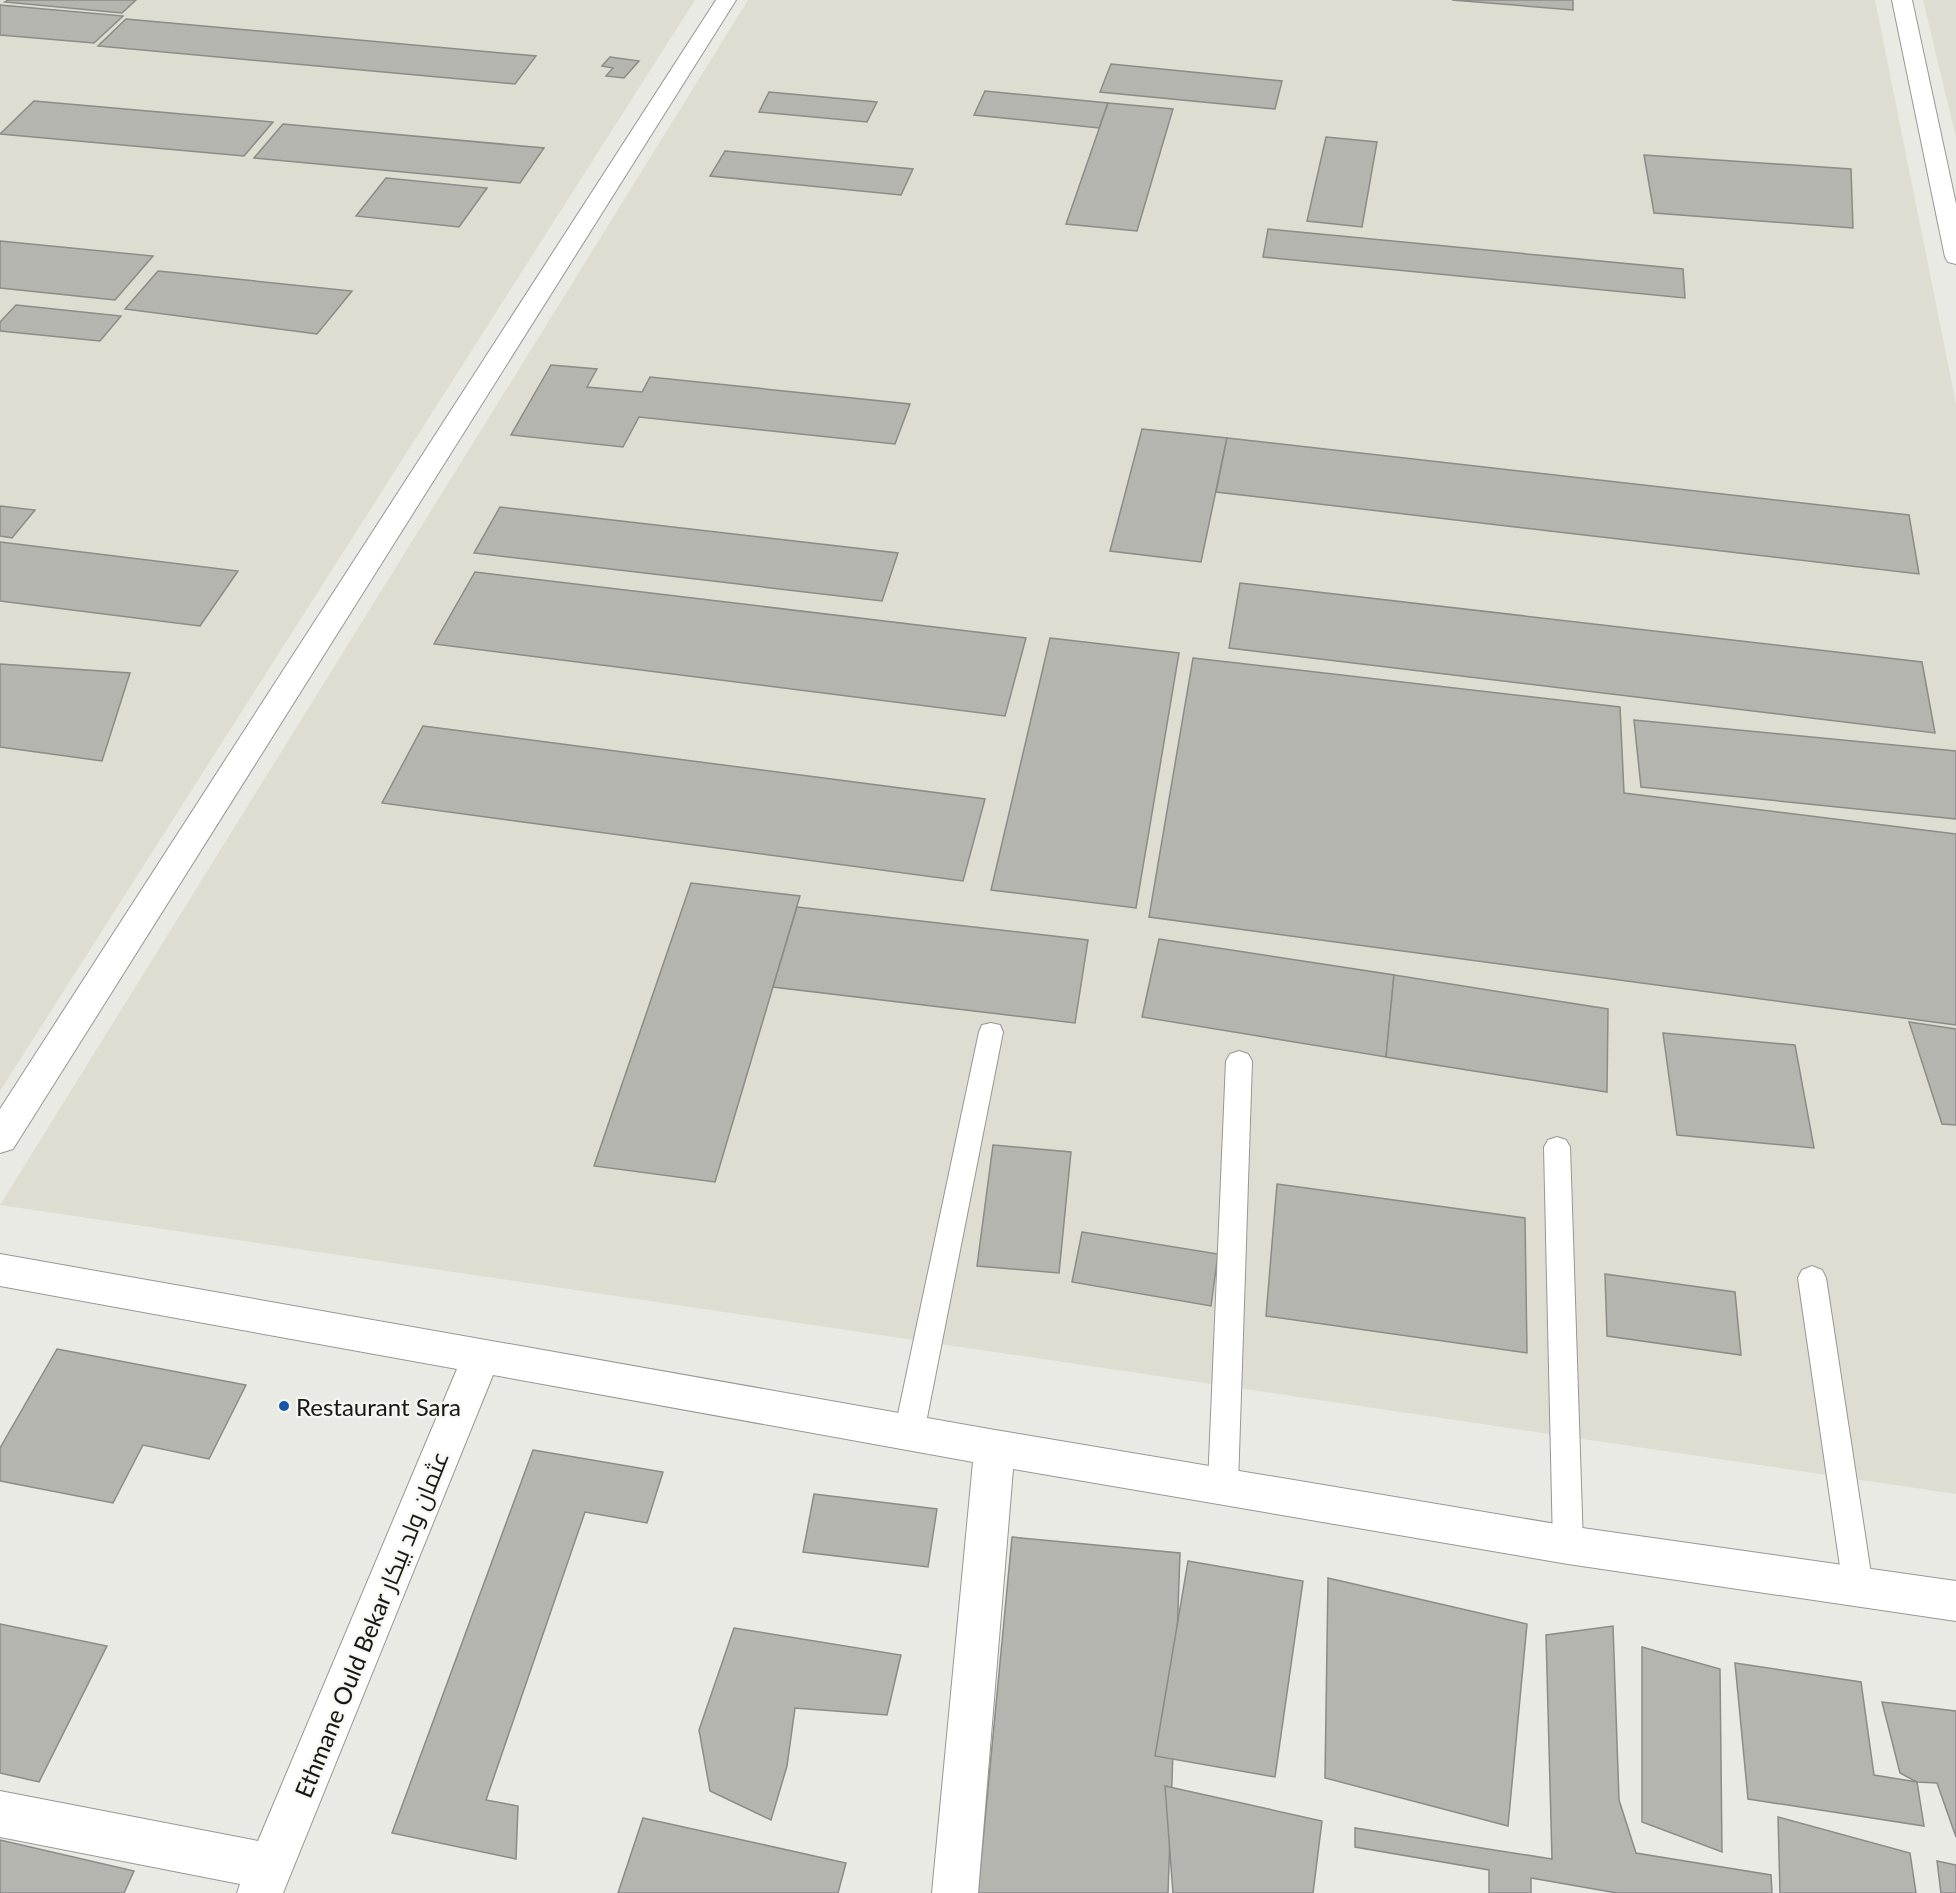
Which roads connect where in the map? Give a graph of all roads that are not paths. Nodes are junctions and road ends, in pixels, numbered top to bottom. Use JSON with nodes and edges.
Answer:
{"nodes":[{"id":1,"x":726,"y":0,"type":"edge"},
{"id":2,"x":1902,"y":0,"type":"edge"},
{"id":3,"x":1956,"y":256,"type":"edge"},
{"id":4,"x":991,"y":1032,"type":"dead end"},
{"id":5,"x":1239,"y":1061,"type":"dead end"},
{"id":6,"x":0,"y":1139,"type":"edge"},
{"id":7,"x":1557,"y":1147,"type":"dead end"},
{"id":8,"x":0,"y":1270,"type":"edge"},
{"id":9,"x":1812,"y":1278,"type":"dead end"},
{"id":10,"x":482,"y":1355,"type":"junction"},
{"id":11,"x":909,"y":1433,"type":"junction"},
{"id":12,"x":995,"y":1448,"type":"junction"},
{"id":13,"x":1223,"y":1485,"type":"junction"},
{"id":14,"x":1568,"y":1545,"type":"junction"},
{"id":15,"x":1858,"y":1587,"type":"junction"},
{"id":16,"x":1956,"y":1601,"type":"edge"},
{"id":17,"x":0,"y":1814,"type":"edge"},
{"id":18,"x":265,"y":1880,"type":"edge"},
{"id":19,"x":955,"y":1893,"type":"edge"}],
"edges":[{"from":1,"to":6,"type":"street"},
{"from":2,"to":3,"type":"street"},
{"from":4,"to":11,"type":"lane"},
{"from":5,"to":13,"type":"lane"},
{"from":7,"to":14,"type":"lane"},
{"from":8,"to":10,"type":"street"},
{"from":9,"to":15,"type":"lane"},
{"from":10,"to":11,"type":"street"},
{"from":10,"to":18,"type":"street","name":"Ethmane Ould Bekar عثمان ولد بيكار"},
{"from":11,"to":12,"type":"street"},
{"from":12,"to":13,"type":"street"},
{"from":12,"to":19,"type":"street"},
{"from":13,"to":14,"type":"street"},
{"from":14,"to":15,"type":"street"},
{"from":15,"to":16,"type":"street"},
{"from":17,"to":18,"type":"street"}]}
